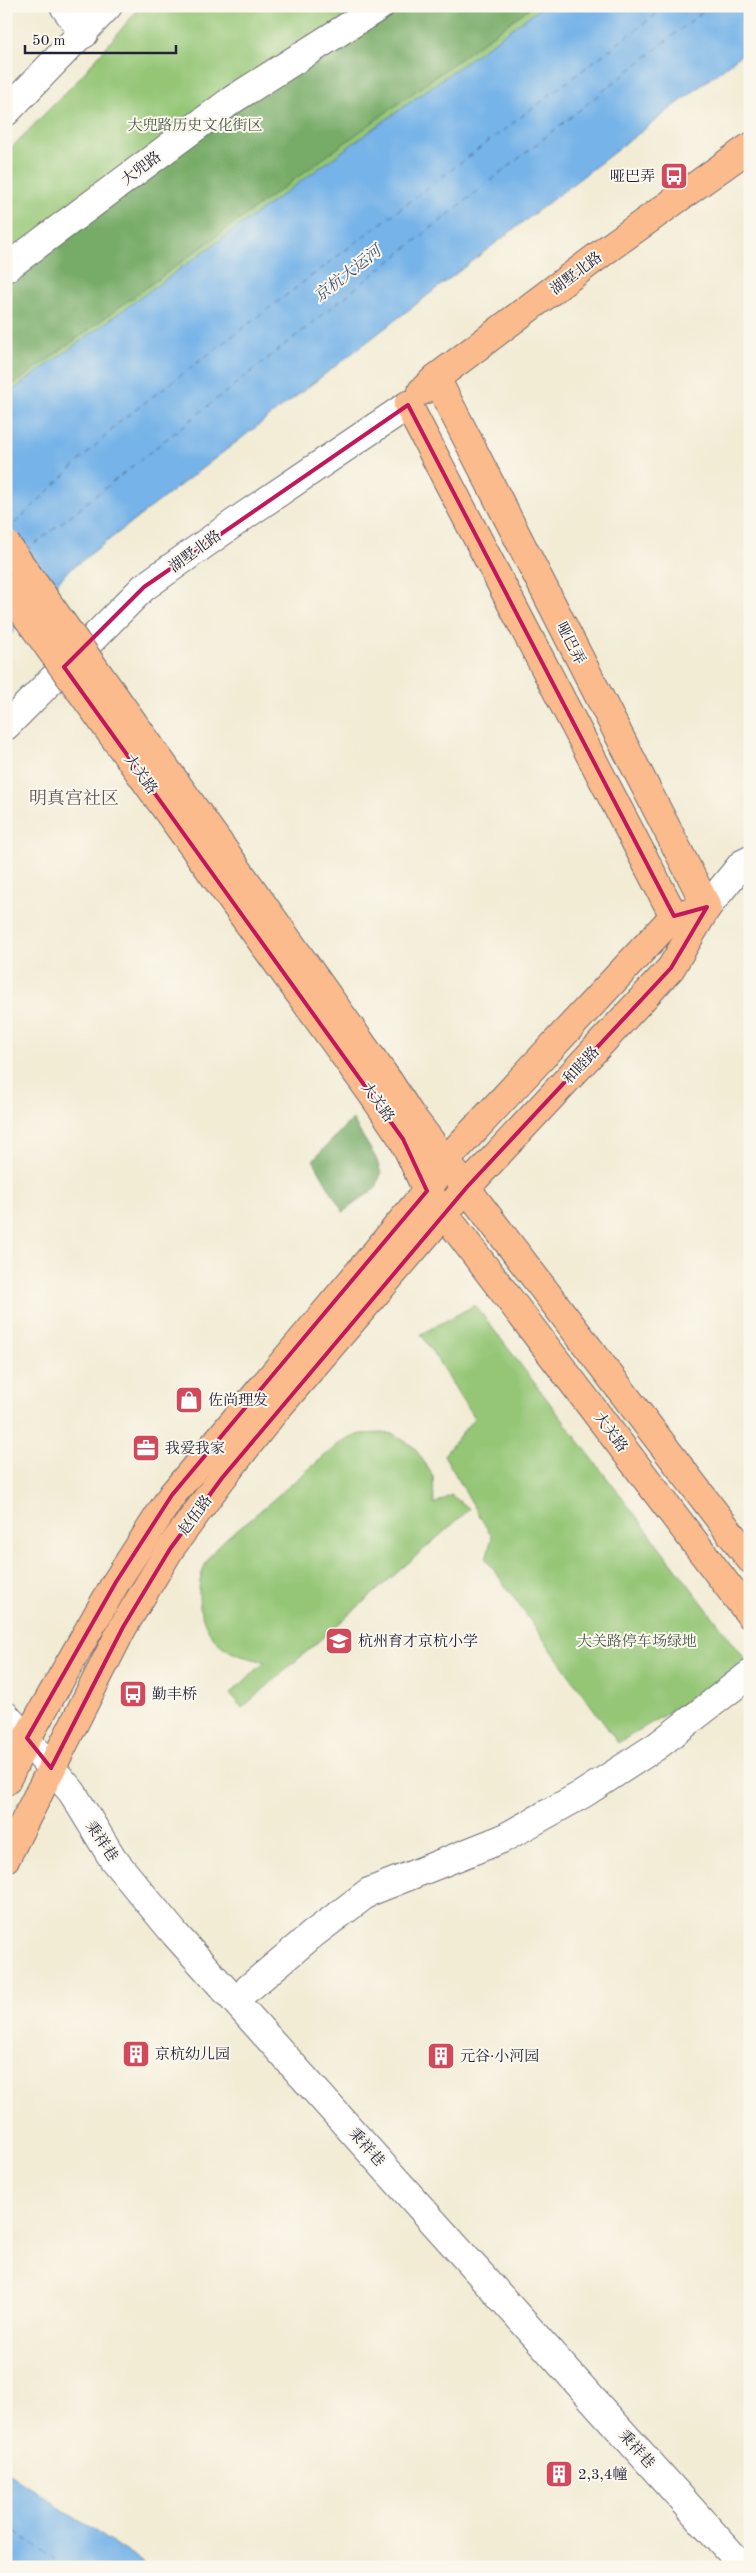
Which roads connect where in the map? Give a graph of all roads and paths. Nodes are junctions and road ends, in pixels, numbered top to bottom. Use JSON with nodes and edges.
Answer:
{"nodes":[{"id":1,"x":64,"y":6,"type":"edge"},
{"id":2,"x":108,"y":6,"type":"edge"},
{"id":3,"x":380,"y":6,"type":"edge"},
{"id":4,"x":84,"y":34,"type":"junction"},
{"id":5,"x":6,"y":112,"type":"edge"},
{"id":6,"x":750,"y":147,"type":"edge"},
{"id":7,"x":750,"y":166,"type":"edge"},
{"id":8,"x":6,"y":268,"type":"edge"},
{"id":9,"x":439,"y":385,"type":"junction"},
{"id":10,"x":408,"y":405,"type":"junction"},
{"id":11,"x":6,"y":544,"type":"edge"},
{"id":12,"x":6,"y":588,"type":"edge"},
{"id":13,"x":6,"y":726,"type":"edge"},
{"id":14,"x":750,"y":860,"type":"edge"},
{"id":15,"x":707,"y":908,"type":"junction"},
{"id":16,"x":674,"y":916,"type":"junction"},
{"id":17,"x":382,"y":1090,"type":"junction"},
{"id":18,"x":447,"y":1159,"type":"junction"},
{"id":19,"x":467,"y":1187,"type":"junction"},
{"id":20,"x":427,"y":1190,"type":"junction"},
{"id":21,"x":444,"y":1214,"type":"junction"},
{"id":22,"x":750,"y":1559,"type":"edge"},
{"id":23,"x":750,"y":1615,"type":"edge"},
{"id":24,"x":750,"y":1674,"type":"edge"},
{"id":25,"x":6,"y":1716,"type":"edge"},
{"id":26,"x":27,"y":1738,"type":"junction"},
{"id":27,"x":52,"y":1768,"type":"junction"},
{"id":28,"x":6,"y":1782,"type":"edge"},
{"id":29,"x":6,"y":1858,"type":"edge"},
{"id":30,"x":249,"y":1988,"type":"dead end"},
{"id":31,"x":743,"y":2567,"type":"edge"}],
"edges":[{"from":1,"to":4,"type":"street"},
{"from":2,"to":4,"type":"street"},
{"from":3,"to":8,"type":"street","name":"大兜路"},
{"from":4,"to":5,"type":"street"},
{"from":6,"to":9,"type":"main road","name":"湖墅北路"},
{"from":7,"to":9,"type":"main road","name":"湖墅北路"},
{"from":9,"to":10,"type":"main road","name":"湖墅北路"},
{"from":9,"to":15,"type":"main road","name":"哑巴弄"},
{"from":10,"to":13,"type":"street","name":"湖墅北路"},
{"from":10,"to":16,"type":"main road"},
{"from":11,"to":17,"type":"main road","name":"大关路","bridge":true},
{"from":12,"to":17,"type":"main road","name":"大关路","bridge":true},
{"from":14,"to":15,"type":"street","name":"和睦路"},
{"from":15,"to":16,"type":"main road"},
{"from":15,"to":19,"type":"main road","name":"和睦路"},
{"from":16,"to":18,"type":"main road"},
{"from":17,"to":18,"type":"main road","name":"大关路"},
{"from":17,"to":20,"type":"main road","name":"大关路"},
{"from":18,"to":19,"type":"main road","name":"大关路"},
{"from":18,"to":20,"type":"main road","name":"赵伍路"},
{"from":19,"to":21,"type":"main road","name":"和睦路"},
{"from":19,"to":22,"type":"main road","name":"大关路"},
{"from":20,"to":21,"type":"main road","name":"大关路"},
{"from":20,"to":26,"type":"main road","name":"赵伍路"},
{"from":21,"to":23,"type":"main road","name":"大关路"},
{"from":21,"to":27,"type":"main road","name":"赵伍路"},
{"from":24,"to":30,"type":"street"},
{"from":25,"to":26,"type":"street","name":"秉祥巷"},
{"from":26,"to":27,"type":"street","name":"秉祥巷"},
{"from":26,"to":28,"type":"main road","name":"赵伍路"},
{"from":27,"to":29,"type":"main road","name":"赵伍路"},
{"from":27,"to":31,"type":"street","name":"秉祥巷"}]}
